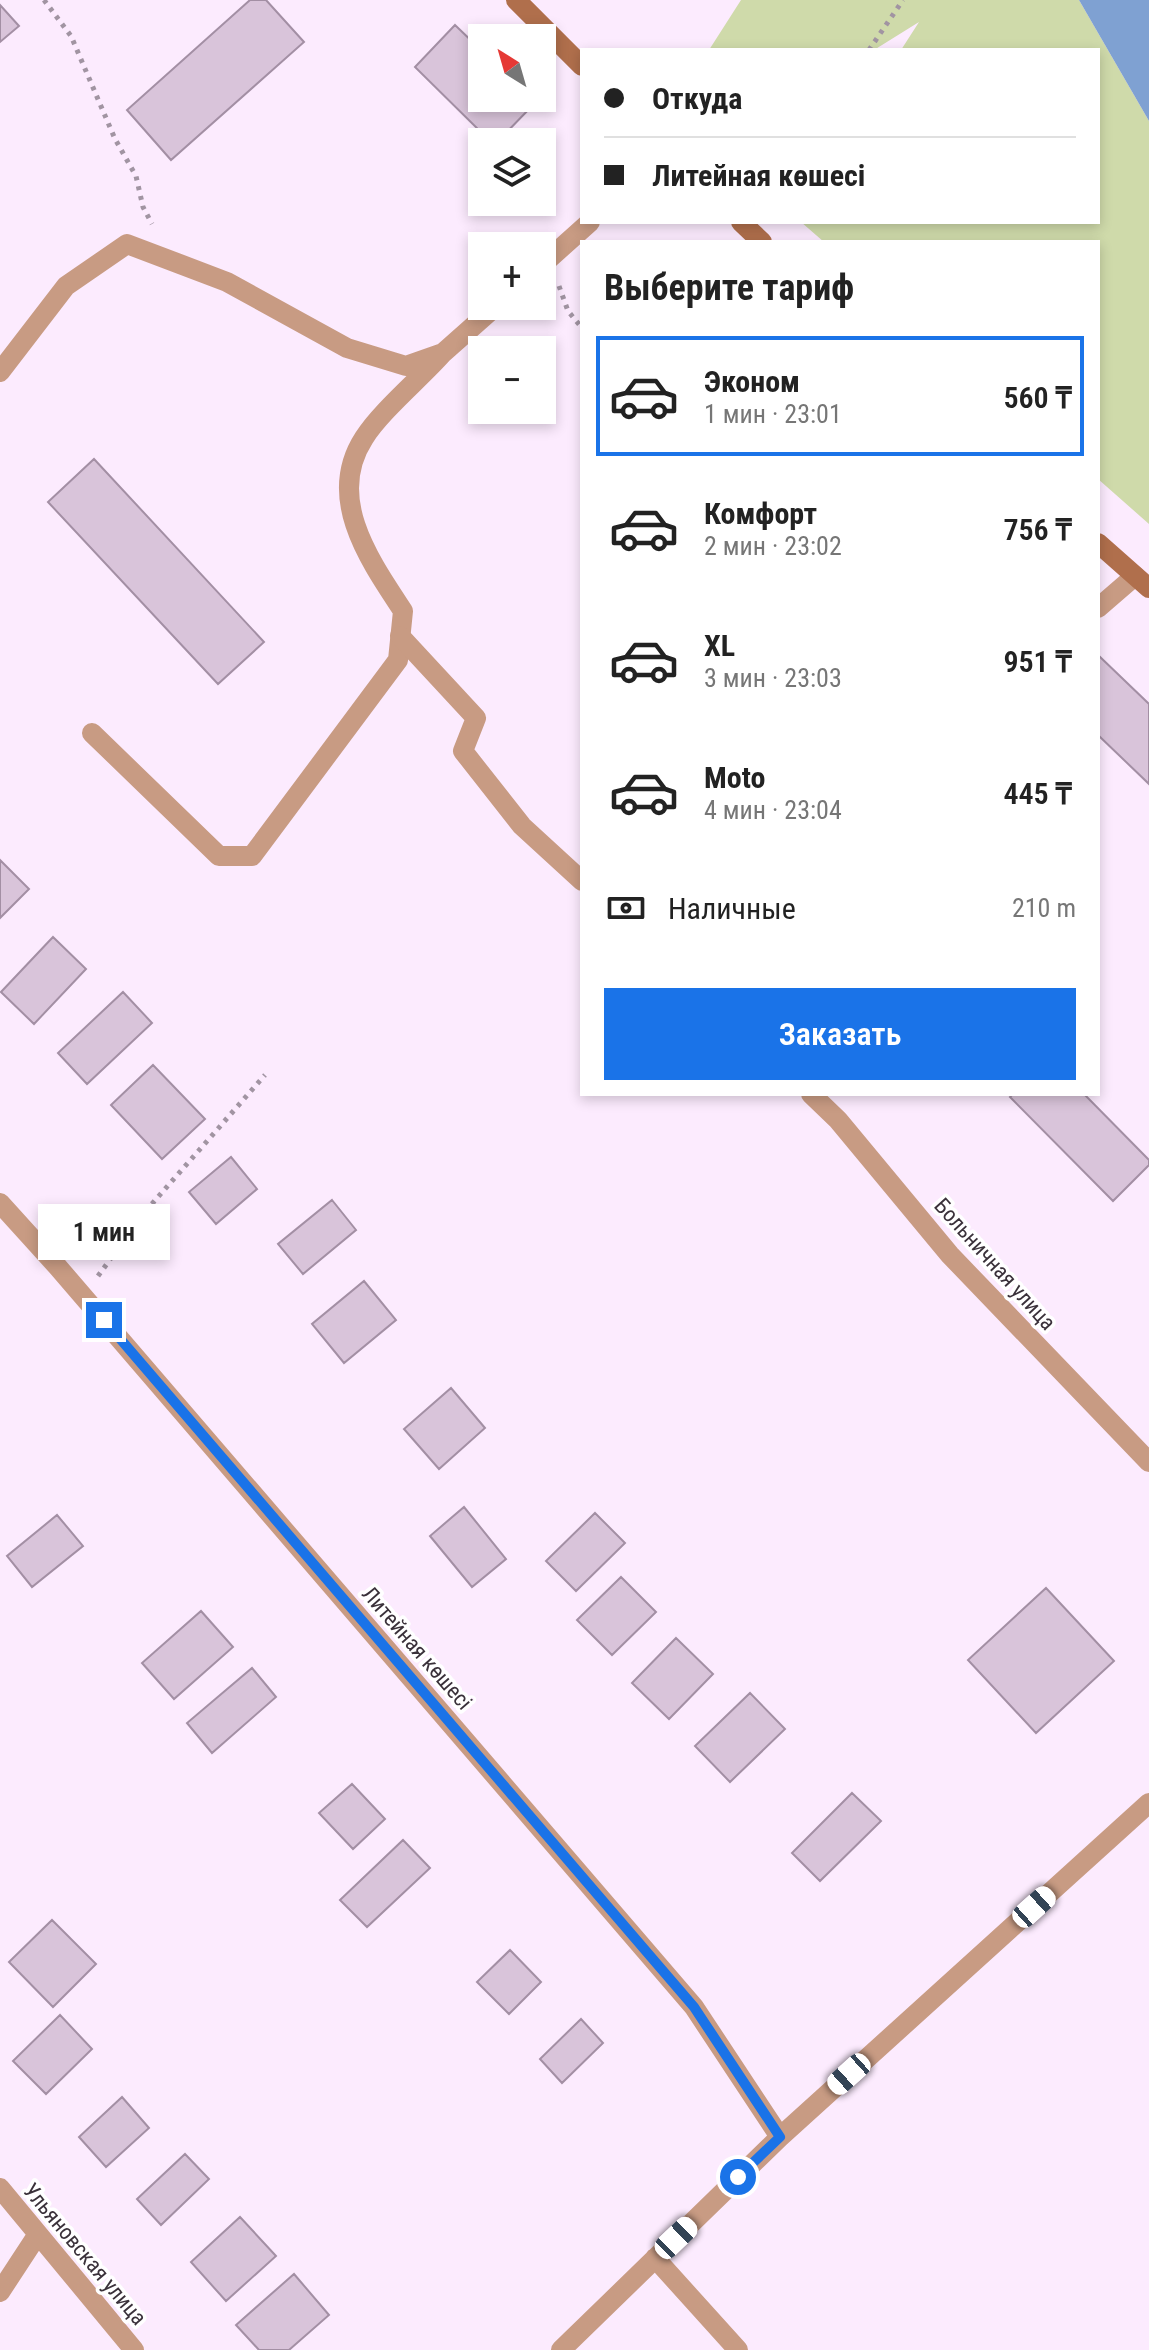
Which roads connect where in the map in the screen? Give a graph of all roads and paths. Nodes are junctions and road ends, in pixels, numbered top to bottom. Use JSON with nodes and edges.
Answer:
{"nodes":[{"id":1,"x":44,"y":0,"type":"edge"},
{"id":2,"x":516,"y":0,"type":"edge"},
{"id":3,"x":903,"y":0,"type":"edge"},
{"id":4,"x":870,"y":48,"type":"edge"},
{"id":5,"x":580,"y":64,"type":"edge"},
{"id":6,"x":588,"y":224,"type":"edge"},
{"id":7,"x":743,"y":224,"type":"edge"},
{"id":8,"x":760,"y":240,"type":"edge"},
{"id":9,"x":556,"y":252,"type":"edge"},
{"id":10,"x":170,"y":261,"type":"junction"},
{"id":11,"x":556,"y":285,"type":"edge"},
{"id":12,"x":480,"y":320,"type":"edge"},
{"id":13,"x":580,"y":326,"type":"edge"},
{"id":14,"x":443,"y":353,"type":"junction"},
{"id":15,"x":0,"y":372,"type":"edge"},
{"id":16,"x":1100,"y":545,"type":"edge"},
{"id":17,"x":1142,"y":582,"type":"edge"},
{"id":18,"x":1100,"y":607,"type":"edge"},
{"id":19,"x":400,"y":636,"type":"junction"},
{"id":20,"x":92,"y":733,"type":"dead end"},
{"id":21,"x":580,"y":879,"type":"edge"},
{"id":22,"x":265,"y":1075,"type":"dead end"},
{"id":23,"x":813,"y":1096,"type":"edge"},
{"id":24,"x":0,"y":1203,"type":"edge"},
{"id":25,"x":83,"y":1296,"type":"junction"},
{"id":26,"x":1149,"y":1462,"type":"edge"},
{"id":27,"x":1149,"y":1803,"type":"edge"},
{"id":28,"x":780,"y":2137,"type":"junction"},
{"id":29,"x":0,"y":2188,"type":"edge"},
{"id":30,"x":38,"y":2234,"type":"junction"},
{"id":31,"x":655,"y":2258,"type":"junction"},
{"id":32,"x":0,"y":2292,"type":"edge"},
{"id":33,"x":134,"y":2350,"type":"edge"},
{"id":34,"x":561,"y":2350,"type":"edge"},
{"id":35,"x":738,"y":2350,"type":"edge"}],
"edges":[{"from":1,"to":10,"type":"path"},
{"from":2,"to":5,"type":"street"},
{"from":3,"to":4,"type":"path"},
{"from":6,"to":9,"type":"street"},
{"from":7,"to":8,"type":"street"},
{"from":10,"to":14,"type":"street"},
{"from":10,"to":15,"type":"street"},
{"from":11,"to":13,"type":"path"},
{"from":12,"to":14,"type":"street"},
{"from":14,"to":19,"type":"street"},
{"from":16,"to":17,"type":"street"},
{"from":17,"to":18,"type":"street"},
{"from":19,"to":20,"type":"street"},
{"from":19,"to":21,"type":"street"},
{"from":22,"to":25,"type":"path"},
{"from":23,"to":26,"type":"street","name":"Больничная улица"},
{"from":24,"to":25,"type":"street","name":"Литейная көшесі"},
{"from":25,"to":28,"type":"street","name":"Литейная көшесі"},
{"from":27,"to":28,"type":"street"},
{"from":28,"to":31,"type":"street"},
{"from":29,"to":30,"type":"street","name":"Ульяновская улица"},
{"from":30,"to":32,"type":"street"},
{"from":30,"to":33,"type":"street","name":"Ульяновская улица"},
{"from":31,"to":34,"type":"street"},
{"from":31,"to":35,"type":"street"}]}
